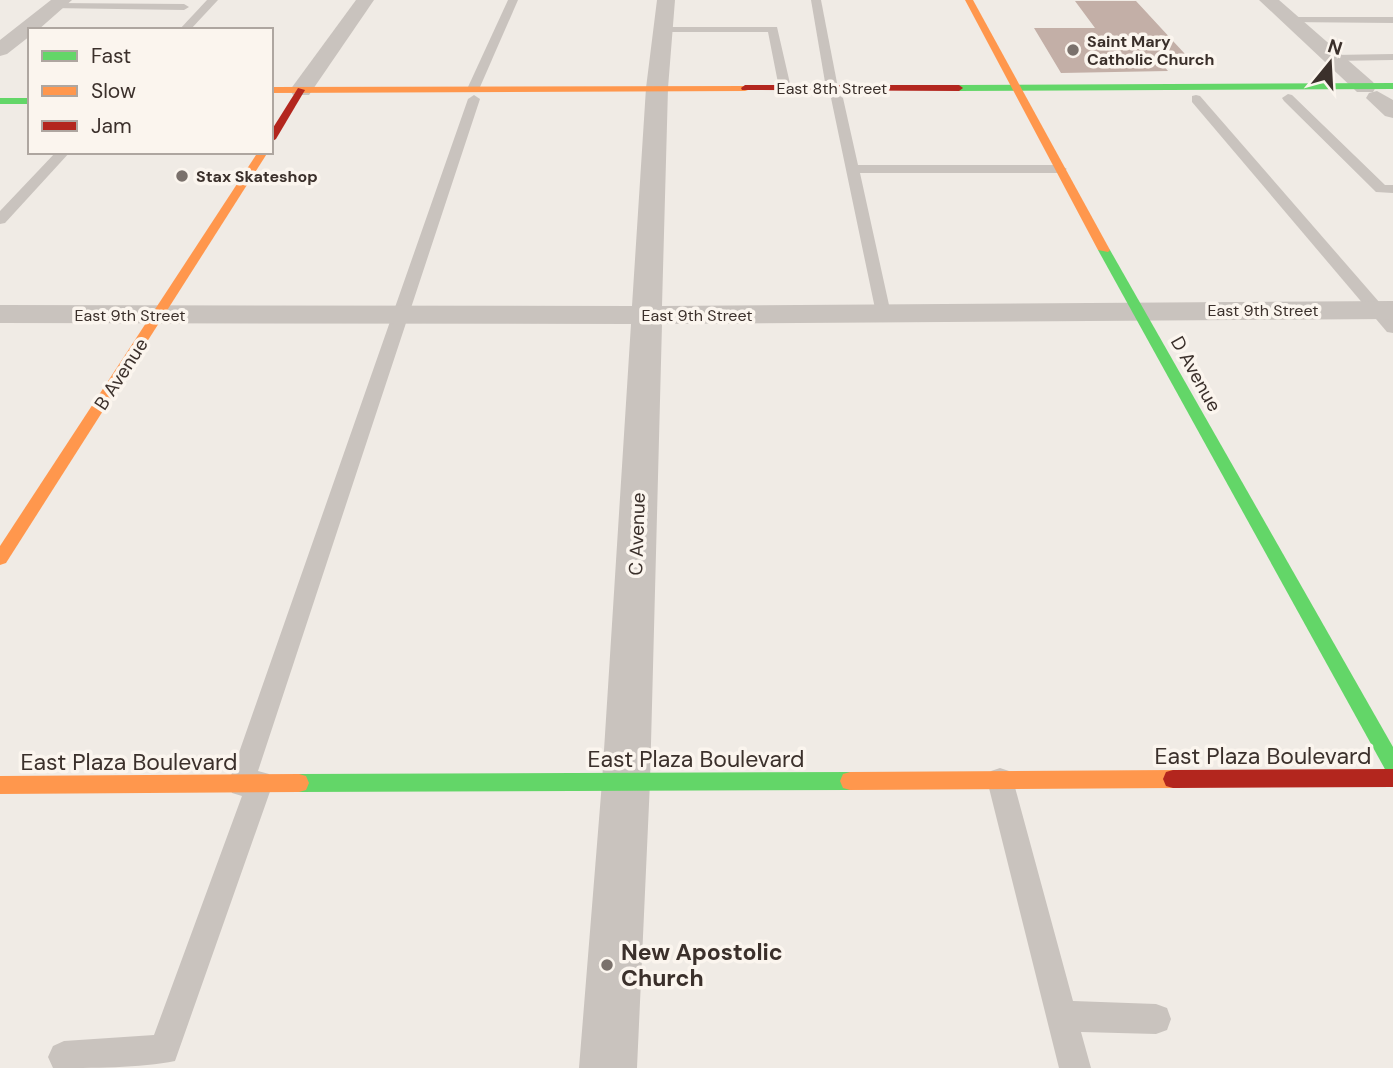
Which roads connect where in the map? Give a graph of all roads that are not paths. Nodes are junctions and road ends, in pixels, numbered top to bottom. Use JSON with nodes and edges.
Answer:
{"nodes":[{"id":1,"x":213,"y":0,"type":"edge"},
{"id":2,"x":365,"y":0,"type":"edge"},
{"id":3,"x":513,"y":0,"type":"edge"},
{"id":4,"x":666,"y":0,"type":"edge"},
{"id":5,"x":816,"y":0,"type":"edge"},
{"id":6,"x":969,"y":0,"type":"edge"},
{"id":7,"x":1268,"y":0,"type":"edge"},
{"id":8,"x":59,"y":3,"type":"edge"},
{"id":9,"x":184,"y":6,"type":"dead end"},
{"id":10,"x":1290,"y":20,"type":"junction"},
{"id":11,"x":1393,"y":20,"type":"edge"},
{"id":12,"x":186,"y":28,"type":"edge"},
{"id":13,"x":663,"y":30,"type":"junction"},
{"id":14,"x":0,"y":50,"type":"edge"},
{"id":15,"x":1393,"y":57,"type":"edge"},
{"id":16,"x":1333,"y":58,"type":"junction"},
{"id":17,"x":785,"y":88,"type":"junction"},
{"id":18,"x":0,"y":90,"type":"edge"},
{"id":19,"x":28,"y":90,"type":"edge"},
{"id":20,"x":273,"y":90,"type":"edge"},
{"id":21,"x":1019,"y":92,"type":"junction"},
{"id":22,"x":474,"y":93,"type":"junction"},
{"id":23,"x":657,"y":93,"type":"junction"},
{"id":24,"x":835,"y":93,"type":"junction"},
{"id":25,"x":298,"y":95,"type":"junction"},
{"id":26,"x":1384,"y":96,"type":"edge"},
{"id":27,"x":1288,"y":98,"type":"junction"},
{"id":28,"x":1196,"y":99,"type":"junction"},
{"id":29,"x":273,"y":100,"type":"edge"},
{"id":30,"x":28,"y":101,"type":"edge"},
{"id":31,"x":0,"y":102,"type":"edge"},
{"id":32,"x":273,"y":136,"type":"edge"},
{"id":33,"x":62,"y":154,"type":"edge"},
{"id":34,"x":262,"y":154,"type":"edge"},
{"id":35,"x":853,"y":169,"type":"junction"},
{"id":36,"x":1060,"y":169,"type":"junction"},
{"id":37,"x":1393,"y":189,"type":"edge"},
{"id":38,"x":1,"y":217,"type":"edge"},
{"id":39,"x":1136,"y":310,"type":"junction"},
{"id":40,"x":0,"y":314,"type":"edge"},
{"id":41,"x":883,"y":314,"type":"junction"},
{"id":42,"x":160,"y":315,"type":"junction"},
{"id":43,"x":403,"y":315,"type":"junction"},
{"id":44,"x":646,"y":315,"type":"junction"},
{"id":45,"x":1388,"y":316,"type":"edge"},
{"id":46,"x":0,"y":559,"type":"edge"},
{"id":47,"x":1393,"y":765,"type":"edge"},
{"id":48,"x":1393,"y":778,"type":"edge"},
{"id":49,"x":1000,"y":780,"type":"junction"},
{"id":50,"x":626,"y":782,"type":"junction"},
{"id":51,"x":251,"y":784,"type":"junction"},
{"id":52,"x":0,"y":785,"type":"edge"},
{"id":53,"x":1062,"y":1016,"type":"junction"},
{"id":54,"x":1156,"y":1019,"type":"dead end"},
{"id":55,"x":64,"y":1057,"type":"dead end"},
{"id":56,"x":608,"y":1068,"type":"edge"},
{"id":57,"x":1075,"y":1068,"type":"edge"}],
"edges":[{"from":1,"to":12,"type":"lane"},
{"from":2,"to":25,"type":"street"},
{"from":3,"to":22,"type":"lane"},
{"from":4,"to":13,"type":"street","name":"C Avenue"},
{"from":5,"to":24,"type":"lane"},
{"from":6,"to":21,"type":"main road","name":"D Avenue"},
{"from":7,"to":10,"type":"street"},
{"from":8,"to":9,"type":"lane"},
{"from":8,"to":14,"type":"street"},
{"from":10,"to":11,"type":"lane"},
{"from":10,"to":16,"type":"street"},
{"from":13,"to":17,"type":"lane"},
{"from":13,"to":23,"type":"street","name":"C Avenue"},
{"from":15,"to":16,"type":"lane"},
{"from":16,"to":26,"type":"street"},
{"from":17,"to":23,"type":"main road","name":"East 8th Street"},
{"from":17,"to":24,"type":"main road","name":"East 8th Street"},
{"from":18,"to":19,"type":"main road"},
{"from":20,"to":25,"type":"main road","name":"East 8th Street"},
{"from":21,"to":24,"type":"main road","name":"East 8th Street"},
{"from":21,"to":26,"type":"main road","name":"East 8th Street"},
{"from":21,"to":28,"type":"main road","name":"East 8th Street"},
{"from":21,"to":36,"type":"main road","name":"D Avenue"},
{"from":22,"to":23,"type":"main road","name":"East 8th Street"},
{"from":22,"to":25,"type":"main road","name":"East 8th Street"},
{"from":22,"to":43,"type":"lane"},
{"from":23,"to":24,"type":"main road","name":"East 8th Street"},
{"from":23,"to":44,"type":"street","name":"C Avenue"},
{"from":24,"to":35,"type":"lane"},
{"from":25,"to":29,"type":"main road","name":"East 8th Street"},
{"from":25,"to":32,"type":"main road"},
{"from":26,"to":27,"type":"main road","name":"East 8th Street"},
{"from":27,"to":28,"type":"main road","name":"East 8th Street"},
{"from":27,"to":37,"type":"lane"},
{"from":28,"to":45,"type":"lane"},
{"from":30,"to":31,"type":"main road"},
{"from":33,"to":38,"type":"lane"},
{"from":34,"to":42,"type":"main road","name":"B Avenue"},
{"from":35,"to":36,"type":"lane"},
{"from":35,"to":41,"type":"lane"},
{"from":36,"to":39,"type":"main road","name":"D Avenue"},
{"from":39,"to":41,"type":"street","name":"East 9th Street"},
{"from":39,"to":45,"type":"street","name":"East 9th Street"},
{"from":39,"to":47,"type":"main road","name":"D Avenue"},
{"from":40,"to":42,"type":"street","name":"East 9th Street"},
{"from":41,"to":44,"type":"street","name":"East 9th Street"},
{"from":42,"to":43,"type":"street","name":"East 9th Street"},
{"from":42,"to":46,"type":"main road","name":"B Avenue"},
{"from":43,"to":44,"type":"street","name":"East 9th Street"},
{"from":43,"to":51,"type":"lane"},
{"from":44,"to":50,"type":"street","name":"C Avenue"},
{"from":48,"to":49,"type":"main road","name":"East Plaza Boulevard"},
{"from":49,"to":50,"type":"main road","name":"East Plaza Boulevard"},
{"from":49,"to":53,"type":"lane"},
{"from":50,"to":51,"type":"main road","name":"East Plaza Boulevard"},
{"from":50,"to":56,"type":"street","name":"C Avenue"},
{"from":51,"to":52,"type":"main road","name":"East Plaza Boulevard"},
{"from":51,"to":55,"type":"lane"},
{"from":53,"to":54,"type":"lane"},
{"from":53,"to":57,"type":"lane"}]}
